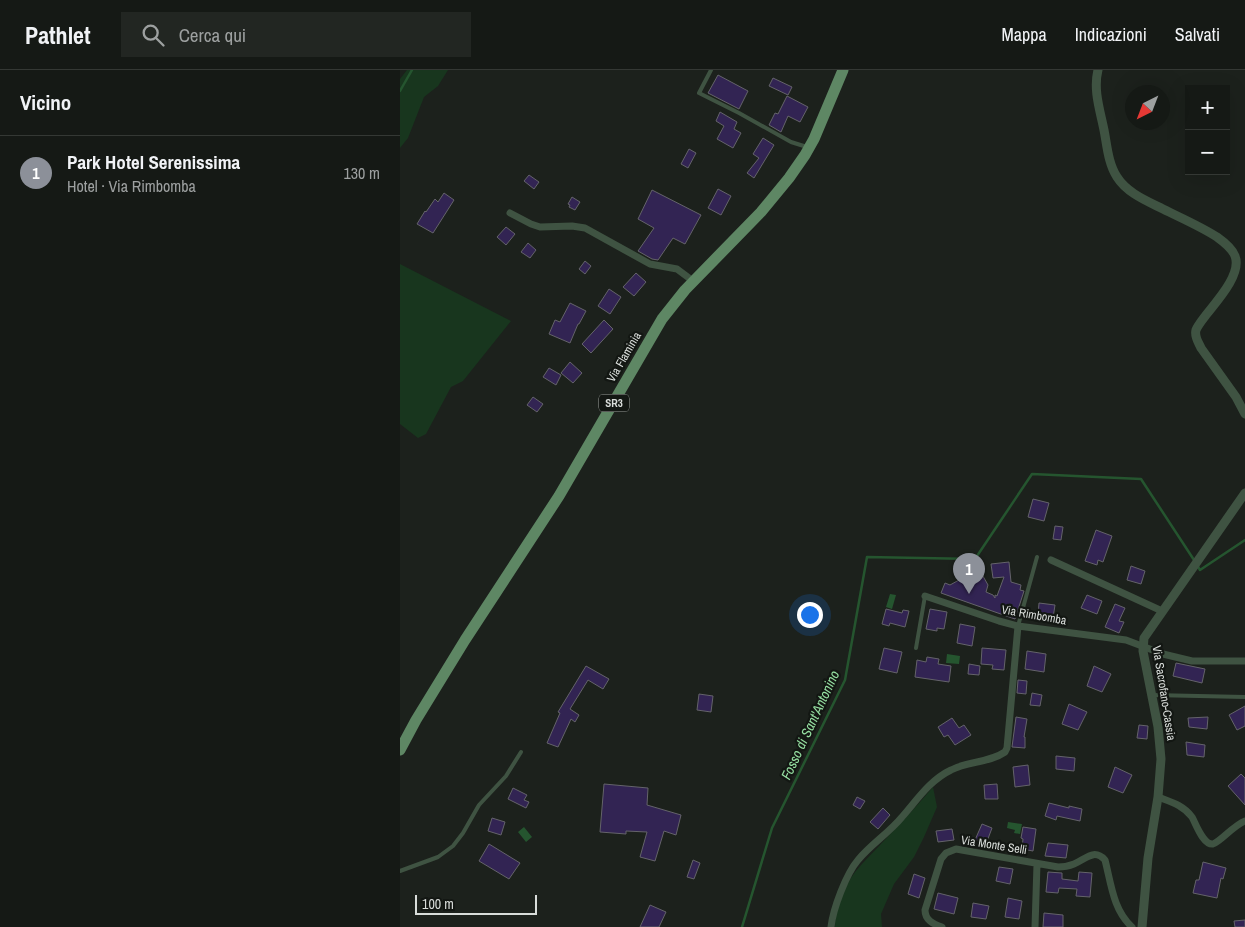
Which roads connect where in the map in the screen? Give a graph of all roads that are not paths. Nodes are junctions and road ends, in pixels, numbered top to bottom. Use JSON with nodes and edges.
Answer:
{"nodes":[{"id":1,"x":711,"y":70,"type":"edge"},
{"id":2,"x":842,"y":70,"type":"edge"},
{"id":3,"x":1098,"y":70,"type":"edge"},
{"id":4,"x":809,"y":148,"type":"junction"},
{"id":5,"x":510,"y":213,"type":"dead end"},
{"id":6,"x":693,"y":281,"type":"junction"},
{"id":7,"x":1245,"y":414,"type":"edge"},
{"id":8,"x":1245,"y":492,"type":"edge"},
{"id":9,"x":1037,"y":557,"type":"dead end"},
{"id":10,"x":1051,"y":560,"type":"dead end"},
{"id":11,"x":925,"y":596,"type":"joint"},
{"id":12,"x":1162,"y":611,"type":"junction"},
{"id":13,"x":1018,"y":626,"type":"junction"},
{"id":14,"x":1142,"y":646,"type":"junction"},
{"id":15,"x":916,"y":648,"type":"dead end"},
{"id":16,"x":1245,"y":660,"type":"edge"},
{"id":17,"x":1152,"y":695,"type":"junction"},
{"id":18,"x":1245,"y":697,"type":"edge"},
{"id":19,"x":400,"y":750,"type":"edge"},
{"id":20,"x":521,"y":752,"type":"dead end"},
{"id":21,"x":1158,"y":797,"type":"junction"},
{"id":22,"x":1245,"y":821,"type":"edge"},
{"id":23,"x":1037,"y":864,"type":"junction"},
{"id":24,"x":400,"y":871,"type":"edge"},
{"id":25,"x":831,"y":927,"type":"edge"},
{"id":26,"x":942,"y":927,"type":"edge"},
{"id":27,"x":1035,"y":927,"type":"edge"},
{"id":28,"x":1132,"y":927,"type":"edge"},
{"id":29,"x":1142,"y":927,"type":"edge"}],
"edges":[{"from":1,"to":4,"type":"lane"},
{"from":2,"to":4,"type":"main road","name":"Via Flaminia","number":"SR3"},
{"from":3,"to":7,"type":"street"},
{"from":4,"to":6,"type":"main road","name":"Via Flaminia","number":"SR3"},
{"from":5,"to":6,"type":"street"},
{"from":6,"to":19,"type":"main road","name":"Via Flaminia","number":"SR3"},
{"from":8,"to":12,"type":"street","name":"Via Sacrofano-Cassia"},
{"from":9,"to":13,"type":"lane"},
{"from":10,"to":12,"type":"street"},
{"from":11,"to":13,"type":"street","name":"Via Rimbomba"},
{"from":11,"to":15,"type":"lane"},
{"from":12,"to":14,"type":"street","name":"Via Sacrofano-Cassia"},
{"from":13,"to":14,"type":"street","name":"Via Rimbomba"},
{"from":13,"to":25,"type":"street"},
{"from":14,"to":16,"type":"street","name":"Via Rimbomba"},
{"from":14,"to":17,"type":"street","name":"Via Sacrofano-Cassia"},
{"from":17,"to":18,"type":"lane"},
{"from":17,"to":21,"type":"street","name":"Via Sacrofano-Cassia"},
{"from":20,"to":24,"type":"lane"},
{"from":21,"to":22,"type":"street"},
{"from":21,"to":29,"type":"street","name":"Via Sacrofano-Cassia"},
{"from":23,"to":26,"type":"street","name":"Via Monte Selli"},
{"from":23,"to":27,"type":"street","name":"Via Monte Selli"},
{"from":23,"to":28,"type":"street","name":"Via Monte Selli"}]}
